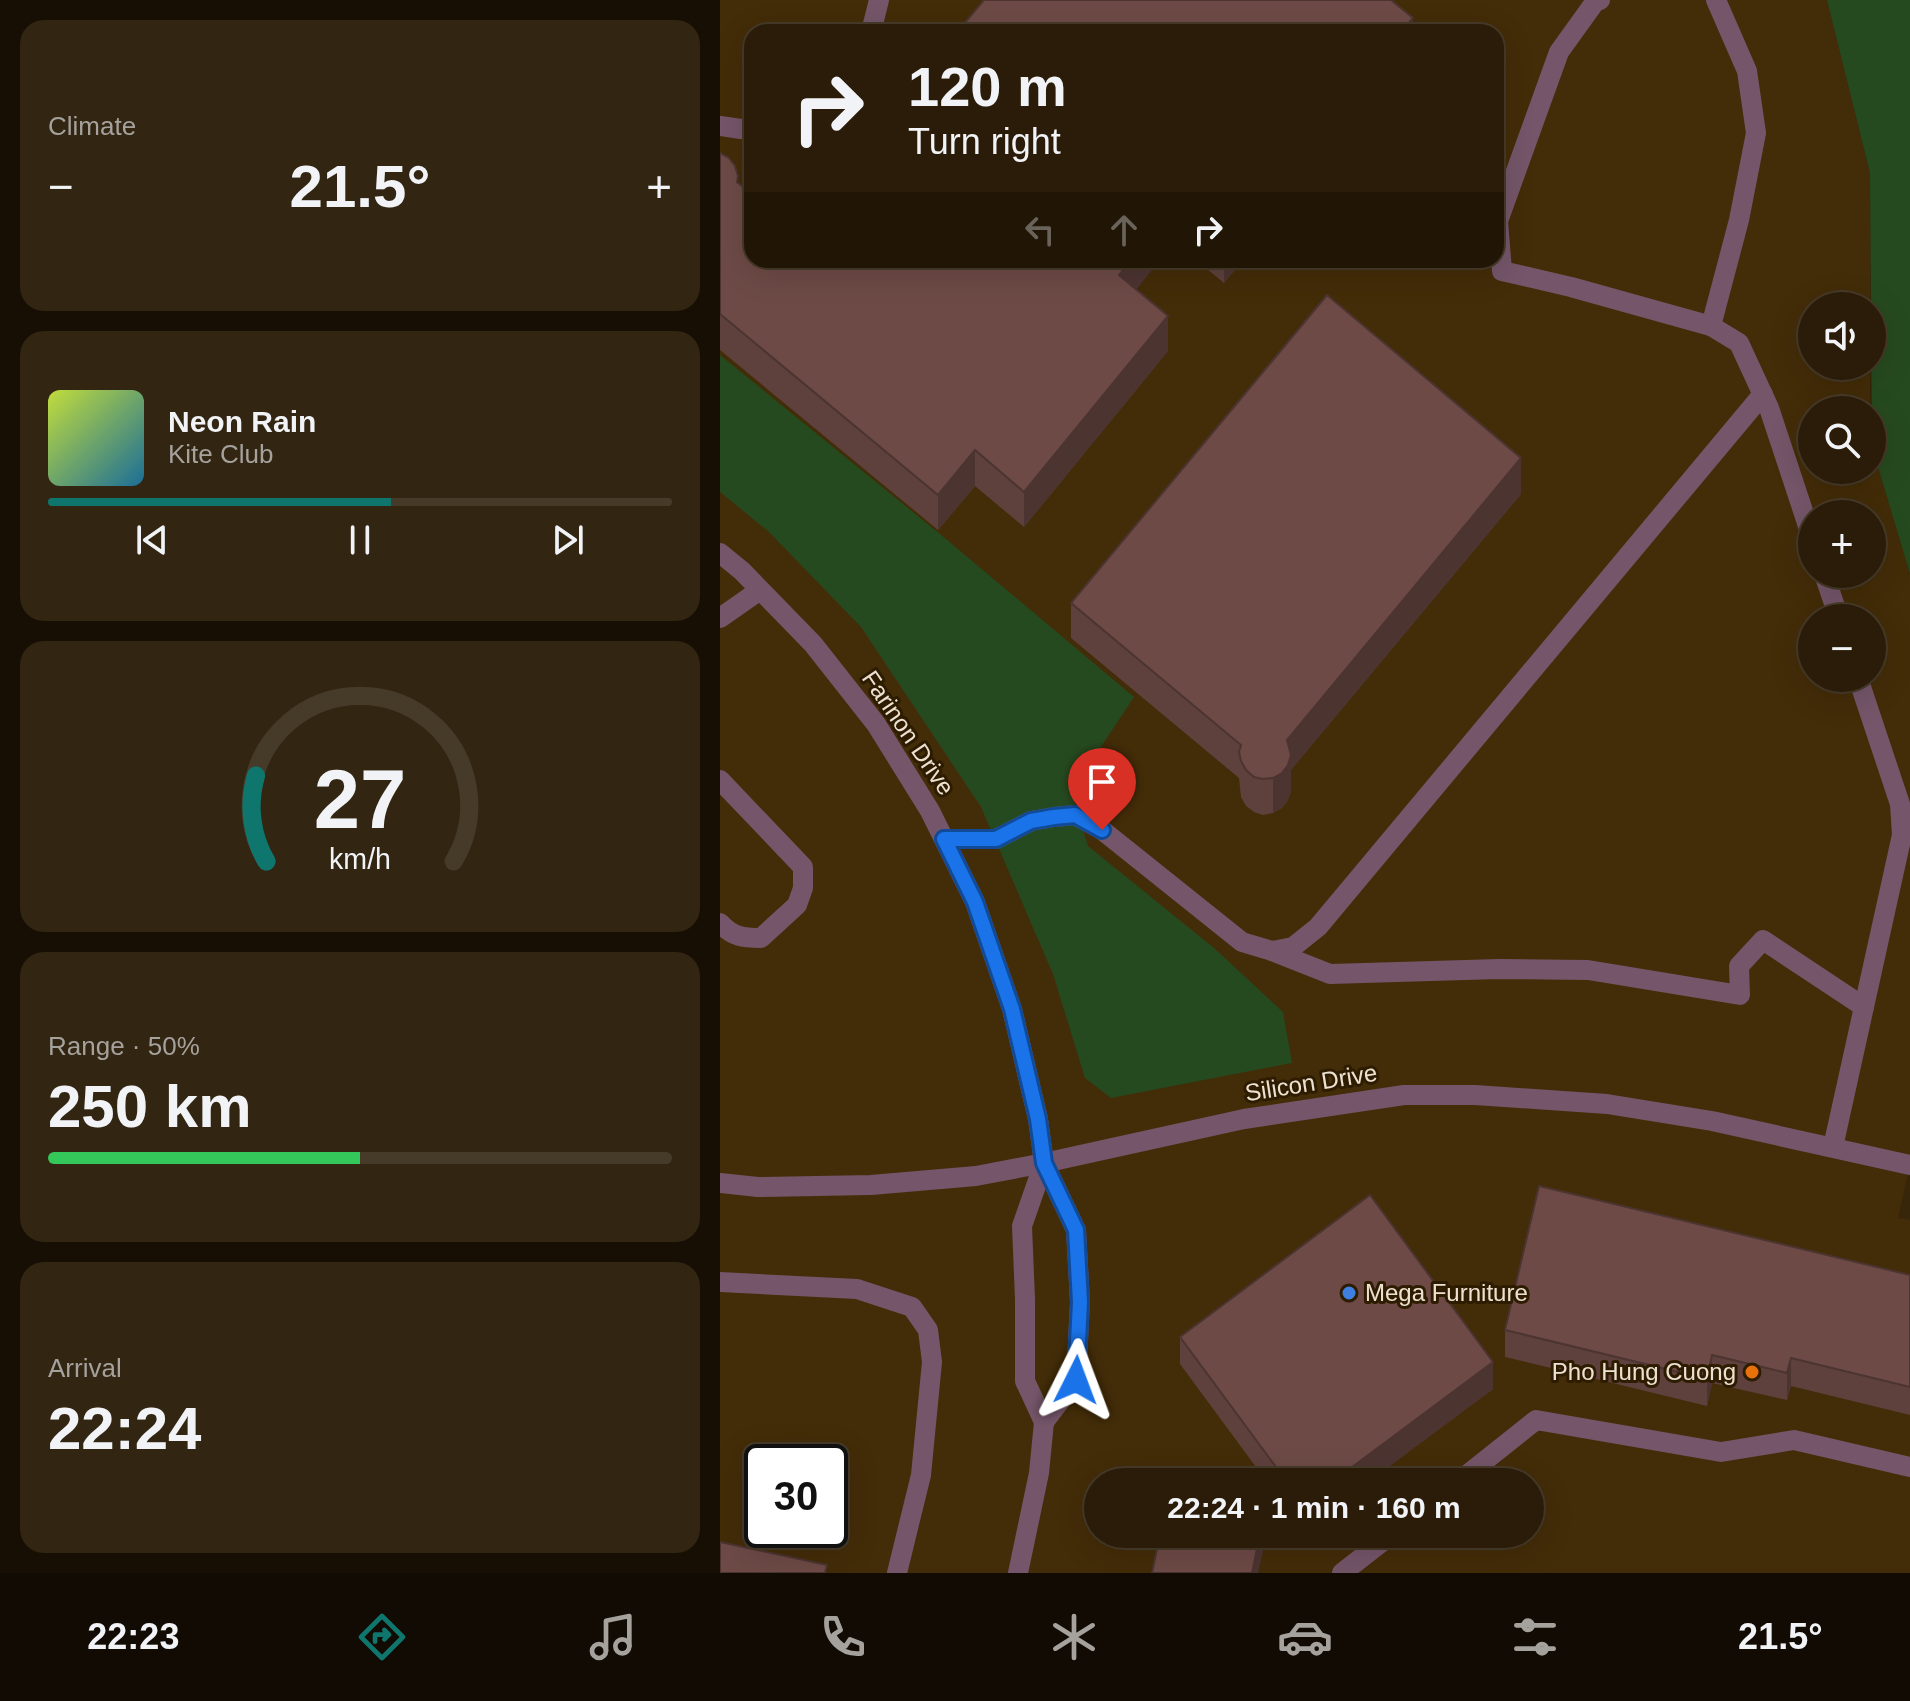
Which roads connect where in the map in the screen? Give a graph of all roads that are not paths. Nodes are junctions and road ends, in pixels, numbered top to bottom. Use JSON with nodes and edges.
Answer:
{"nodes":[{"id":1,"x":879,"y":0,"type":"edge"},
{"id":2,"x":1600,"y":0,"type":"edge"},
{"id":3,"x":1716,"y":0,"type":"edge"},
{"id":4,"x":873,"y":24,"type":"edge"},
{"id":5,"x":720,"y":126,"type":"edge"},
{"id":6,"x":744,"y":128,"type":"edge"},
{"id":7,"x":1504,"y":204,"type":"edge"},
{"id":8,"x":1502,"y":268,"type":"edge"},
{"id":9,"x":1711,"y":326,"type":"junction"},
{"id":10,"x":1763,"y":394,"type":"junction"},
{"id":11,"x":1799,"y":500,"type":"edge"},
{"id":12,"x":720,"y":553,"type":"edge"},
{"id":13,"x":760,"y":590,"type":"junction"},
{"id":14,"x":720,"y":618,"type":"edge"},
{"id":15,"x":1863,"y":692,"type":"edge"},
{"id":16,"x":720,"y":780,"type":"edge"},
{"id":17,"x":944,"y":839,"type":"junction"},
{"id":18,"x":720,"y":923,"type":"edge"},
{"id":19,"x":1272,"y":951,"type":"junction"},
{"id":20,"x":1864,"y":1007,"type":"junction"},
{"id":21,"x":1833,"y":1147,"type":"junction"},
{"id":22,"x":1044,"y":1163,"type":"junction"},
{"id":23,"x":1910,"y":1165,"type":"edge"},
{"id":24,"x":720,"y":1183,"type":"edge"},
{"id":25,"x":720,"y":1282,"type":"edge"},
{"id":26,"x":1044,"y":1422,"type":"junction"},
{"id":27,"x":1910,"y":1467,"type":"edge"},
{"id":28,"x":1476,"y":1468,"type":"edge"},
{"id":29,"x":1374,"y":1548,"type":"edge"},
{"id":30,"x":897,"y":1573,"type":"edge"},
{"id":31,"x":1018,"y":1573,"type":"edge"},
{"id":32,"x":1342,"y":1573,"type":"edge"}],
"edges":[{"from":1,"to":4,"type":"street"},
{"from":2,"to":7,"type":"street"},
{"from":3,"to":9,"type":"street"},
{"from":5,"to":6,"type":"street"},
{"from":8,"to":9,"type":"street"},
{"from":9,"to":10,"type":"street"},
{"from":10,"to":11,"type":"street"},
{"from":10,"to":19,"type":"street"},
{"from":12,"to":13,"type":"street","name":"Farinon Drive"},
{"from":13,"to":14,"type":"street"},
{"from":13,"to":17,"type":"street","name":"Farinon Drive"},
{"from":15,"to":20,"type":"street"},
{"from":16,"to":18,"type":"street"},
{"from":17,"to":19,"type":"street"},
{"from":17,"to":22,"type":"street","name":"Farinon Drive"},
{"from":19,"to":20,"type":"street"},
{"from":20,"to":21,"type":"street"},
{"from":21,"to":22,"type":"street","name":"Silicon Drive"},
{"from":21,"to":23,"type":"street","name":"Silicon Drive"},
{"from":22,"to":24,"type":"street","name":"Silicon Drive"},
{"from":22,"to":26,"type":"street","name":"Farinon Drive"},
{"from":22,"to":26,"type":"street","name":"Farinon Drive"},
{"from":25,"to":30,"type":"street"},
{"from":26,"to":31,"type":"street"},
{"from":27,"to":28,"type":"street"},
{"from":29,"to":32,"type":"street"}]}
